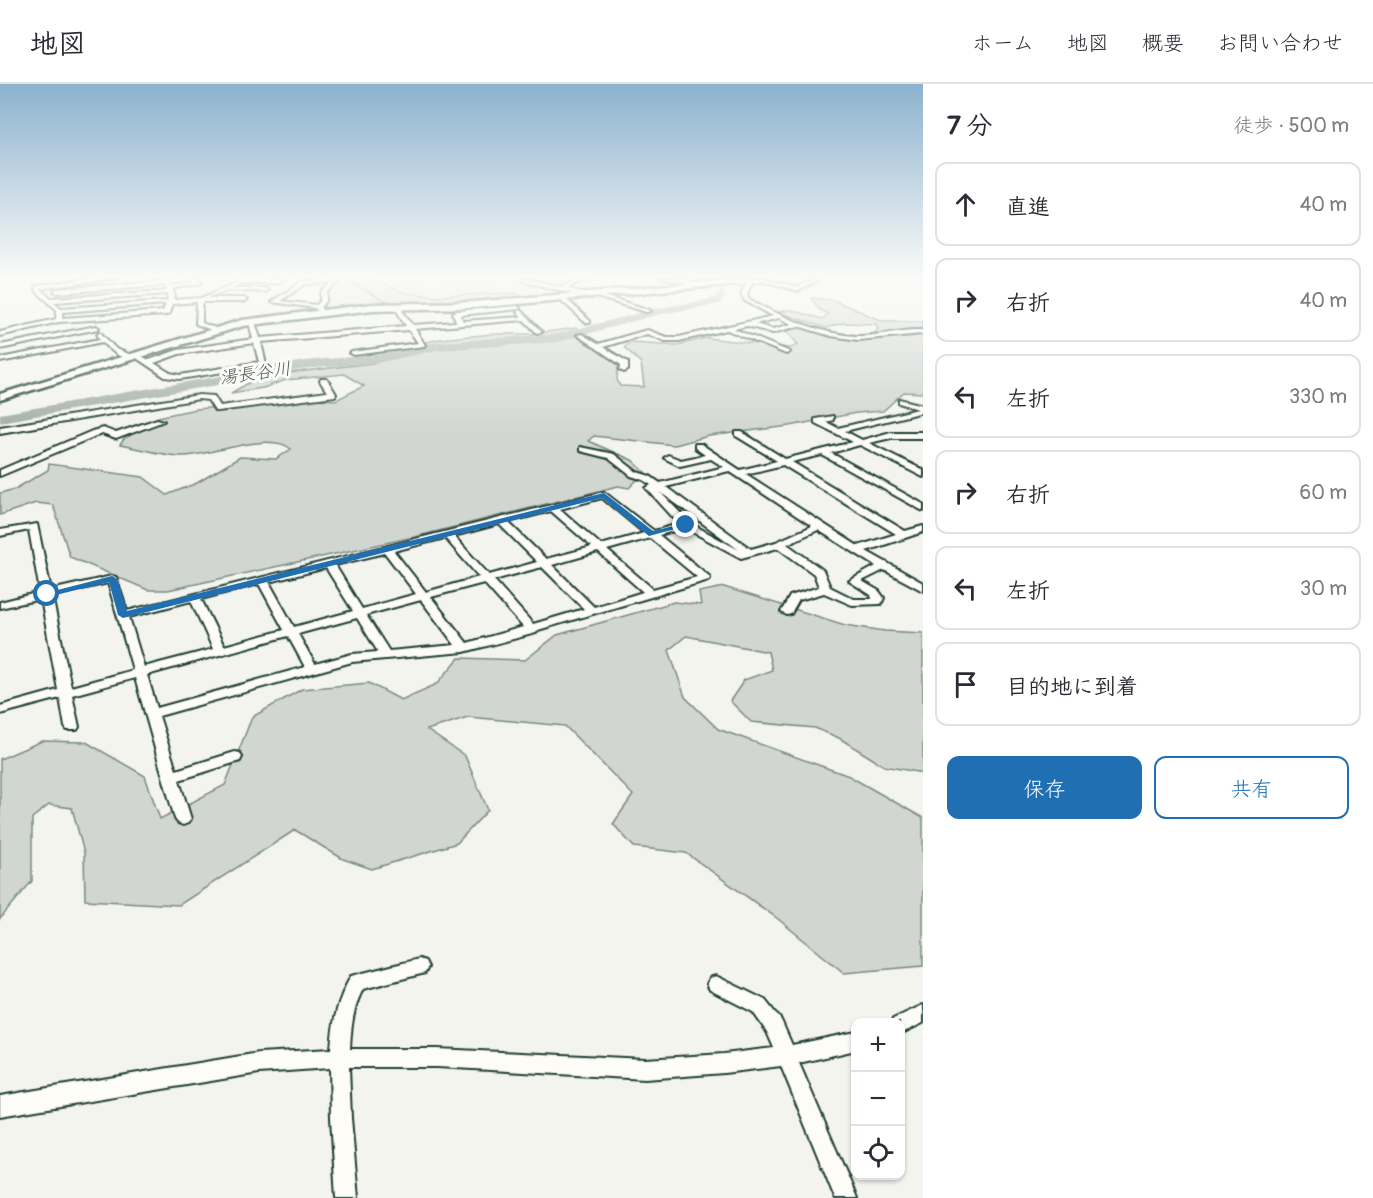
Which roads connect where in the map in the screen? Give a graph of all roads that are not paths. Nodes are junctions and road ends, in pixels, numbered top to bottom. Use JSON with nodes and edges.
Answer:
{"nodes":[{"id":1,"x":17,"y":330,"type":"edge"},
{"id":2,"x":86,"y":330,"type":"edge"},
{"id":3,"x":97,"y":330,"type":"edge"},
{"id":4,"x":216,"y":330,"type":"edge"},
{"id":5,"x":255,"y":330,"type":"edge"},
{"id":6,"x":373,"y":330,"type":"edge"},
{"id":7,"x":413,"y":330,"type":"edge"},
{"id":8,"x":718,"y":330,"type":"edge"},
{"id":9,"x":732,"y":330,"type":"edge"},
{"id":10,"x":763,"y":330,"type":"edge"},
{"id":11,"x":785,"y":330,"type":"edge"},
{"id":12,"x":821,"y":330,"type":"edge"},
{"id":13,"x":849,"y":330,"type":"edge"},
{"id":14,"x":923,"y":332,"type":"edge"},
{"id":15,"x":0,"y":334,"type":"edge"},
{"id":16,"x":580,"y":335,"type":"dead end"},
{"id":17,"x":840,"y":336,"type":"junction"},
{"id":18,"x":104,"y":339,"type":"junction"},
{"id":19,"x":258,"y":339,"type":"junction"},
{"id":20,"x":597,"y":346,"type":"junction"},
{"id":21,"x":0,"y":347,"type":"edge"},
{"id":22,"x":786,"y":352,"type":"dead end"},
{"id":23,"x":354,"y":353,"type":"dead end"},
{"id":24,"x":132,"y":356,"type":"junction"},
{"id":25,"x":0,"y":360,"type":"edge"},
{"id":26,"x":149,"y":362,"type":"junction"},
{"id":27,"x":624,"y":370,"type":"dead end"},
{"id":28,"x":324,"y":381,"type":"dead end"},
{"id":29,"x":289,"y":388,"type":"dead end"},
{"id":30,"x":0,"y":397,"type":"edge"},
{"id":31,"x":295,"y":399,"type":"junction"},
{"id":32,"x":902,"y":401,"type":"dead end"},
{"id":33,"x":923,"y":409,"type":"edge"},
{"id":34,"x":76,"y":417,"type":"junction"},
{"id":35,"x":830,"y":418,"type":"dead end"},
{"id":36,"x":160,"y":420,"type":"dead end"},
{"id":37,"x":0,"y":430,"type":"edge"},
{"id":38,"x":839,"y":430,"type":"junction"},
{"id":39,"x":739,"y":434,"type":"dead end"},
{"id":40,"x":922,"y":435,"type":"edge"},
{"id":41,"x":85,"y":437,"type":"junction"},
{"id":42,"x":862,"y":442,"type":"junction"},
{"id":43,"x":698,"y":446,"type":"dead end"},
{"id":44,"x":583,"y":449,"type":"dead end"},
{"id":45,"x":823,"y":452,"type":"junction"},
{"id":46,"x":712,"y":456,"type":"junction"},
{"id":47,"x":668,"y":458,"type":"dead end"},
{"id":48,"x":782,"y":462,"type":"junction"},
{"id":49,"x":734,"y":471,"type":"junction"},
{"id":50,"x":0,"y":473,"type":"edge"},
{"id":51,"x":923,"y":474,"type":"edge"},
{"id":52,"x":658,"y":486,"type":"junction"},
{"id":53,"x":553,"y":508,"type":"junction"},
{"id":54,"x":923,"y":508,"type":"edge"},
{"id":55,"x":501,"y":520,"type":"junction"},
{"id":56,"x":686,"y":525,"type":"junction"},
{"id":57,"x":819,"y":526,"type":"junction"},
{"id":58,"x":923,"y":529,"type":"edge"},
{"id":59,"x":0,"y":533,"type":"edge"},
{"id":60,"x":447,"y":534,"type":"junction"},
{"id":61,"x":652,"y":534,"type":"junction"},
{"id":62,"x":904,"y":535,"type":"junction"},
{"id":63,"x":780,"y":544,"type":"junction"},
{"id":64,"x":600,"y":548,"type":"junction"},
{"id":65,"x":387,"y":549,"type":"junction"},
{"id":66,"x":857,"y":550,"type":"junction"},
{"id":67,"x":750,"y":552,"type":"junction"},
{"id":68,"x":544,"y":563,"type":"junction"},
{"id":69,"x":328,"y":564,"type":"junction"},
{"id":70,"x":884,"y":566,"type":"junction"},
{"id":71,"x":486,"y":579,"type":"junction"},
{"id":72,"x":262,"y":580,"type":"junction"},
{"id":73,"x":923,"y":588,"type":"edge"},
{"id":74,"x":825,"y":589,"type":"junction"},
{"id":75,"x":47,"y":594,"type":"junction"},
{"id":76,"x":652,"y":594,"type":"junction"},
{"id":77,"x":194,"y":596,"type":"junction"},
{"id":78,"x":424,"y":596,"type":"junction"},
{"id":79,"x":0,"y":605,"type":"edge"},
{"id":80,"x":592,"y":611,"type":"junction"},
{"id":81,"x":787,"y":612,"type":"dead end"},
{"id":82,"x":360,"y":613,"type":"junction"},
{"id":83,"x":123,"y":615,"type":"junction"},
{"id":84,"x":532,"y":630,"type":"junction"},
{"id":85,"x":290,"y":632,"type":"junction"},
{"id":86,"x":464,"y":648,"type":"junction"},
{"id":87,"x":220,"y":651,"type":"junction"},
{"id":88,"x":386,"y":655,"type":"junction"},
{"id":89,"x":312,"y":669,"type":"junction"},
{"id":90,"x":138,"y":673,"type":"junction"},
{"id":91,"x":65,"y":692,"type":"junction"},
{"id":92,"x":0,"y":710,"type":"edge"},
{"id":93,"x":151,"y":714,"type":"junction"},
{"id":94,"x":72,"y":727,"type":"dead end"},
{"id":95,"x":235,"y":757,"type":"dead end"},
{"id":96,"x":170,"y":777,"type":"junction"},
{"id":97,"x":183,"y":819,"type":"dead end"},
{"id":98,"x":419,"y":967,"type":"dead end"},
{"id":99,"x":716,"y":984,"type":"dead end"},
{"id":100,"x":923,"y":1014,"type":"edge"},
{"id":101,"x":905,"y":1023,"type":"edge"},
{"id":102,"x":851,"y":1042,"type":"edge"},
{"id":103,"x":785,"y":1055,"type":"junction"},
{"id":104,"x":338,"y":1058,"type":"junction"},
{"id":105,"x":0,"y":1106,"type":"edge"},
{"id":106,"x":347,"y":1198,"type":"edge"},
{"id":107,"x":846,"y":1198,"type":"edge"}],
"edges":[{"from":1,"to":15,"type":"street"},
{"from":2,"to":21,"type":"street"},
{"from":3,"to":18,"type":"street"},
{"from":4,"to":24,"type":"street"},
{"from":5,"to":19,"type":"street"},
{"from":6,"to":19,"type":"street"},
{"from":7,"to":23,"type":"street"},
{"from":8,"to":20,"type":"street"},
{"from":9,"to":22,"type":"street"},
{"from":10,"to":11,"type":"street"},
{"from":12,"to":17,"type":"street"},
{"from":13,"to":17,"type":"street"},
{"from":14,"to":17,"type":"street"},
{"from":16,"to":20,"type":"street"},
{"from":18,"to":24,"type":"street"},
{"from":18,"to":25,"type":"street"},
{"from":19,"to":26,"type":"street"},
{"from":19,"to":26,"type":"street"},
{"from":20,"to":27,"type":"street"},
{"from":24,"to":26,"type":"street"},
{"from":24,"to":30,"type":"street"},
{"from":28,"to":31,"type":"street"},
{"from":29,"to":31,"type":"street"},
{"from":31,"to":34,"type":"street"},
{"from":32,"to":33,"type":"street"},
{"from":33,"to":38,"type":"street"},
{"from":34,"to":37,"type":"street"},
{"from":34,"to":41,"type":"street"},
{"from":35,"to":38,"type":"street"},
{"from":36,"to":41,"type":"street"},
{"from":38,"to":42,"type":"street"},
{"from":39,"to":48,"type":"street"},
{"from":40,"to":42,"type":"street"},
{"from":41,"to":50,"type":"street"},
{"from":42,"to":45,"type":"street"},
{"from":42,"to":51,"type":"street"},
{"from":43,"to":46,"type":"street"},
{"from":44,"to":52,"type":"street"},
{"from":45,"to":48,"type":"street"},
{"from":45,"to":54,"type":"street"},
{"from":46,"to":47,"type":"street"},
{"from":46,"to":49,"type":"street"},
{"from":48,"to":49,"type":"street"},
{"from":48,"to":62,"type":"street"},
{"from":49,"to":52,"type":"street"},
{"from":49,"to":57,"type":"street"},
{"from":52,"to":56,"type":"street"},
{"from":52,"to":67,"type":"street"},
{"from":53,"to":55,"type":"street"},
{"from":53,"to":61,"type":"street"},
{"from":53,"to":64,"type":"street"},
{"from":55,"to":60,"type":"street"},
{"from":55,"to":68,"type":"street"},
{"from":56,"to":61,"type":"street"},
{"from":56,"to":67,"type":"street"},
{"from":57,"to":63,"type":"street"},
{"from":57,"to":66,"type":"street"},
{"from":58,"to":62,"type":"street"},
{"from":59,"to":75,"type":"street"},
{"from":60,"to":65,"type":"street"},
{"from":60,"to":71,"type":"street"},
{"from":61,"to":64,"type":"street"},
{"from":61,"to":76,"type":"street"},
{"from":62,"to":66,"type":"street"},
{"from":63,"to":67,"type":"street"},
{"from":63,"to":74,"type":"street"},
{"from":64,"to":68,"type":"street"},
{"from":64,"to":76,"type":"street"},
{"from":65,"to":69,"type":"street"},
{"from":65,"to":78,"type":"street"},
{"from":66,"to":70,"type":"street"},
{"from":68,"to":71,"type":"street"},
{"from":68,"to":80,"type":"street"},
{"from":69,"to":72,"type":"street"},
{"from":69,"to":82,"type":"street"},
{"from":70,"to":73,"type":"street"},
{"from":70,"to":74,"type":"street"},
{"from":71,"to":78,"type":"street"},
{"from":71,"to":84,"type":"street"},
{"from":72,"to":77,"type":"street"},
{"from":72,"to":85,"type":"street"},
{"from":74,"to":81,"type":"street"},
{"from":75,"to":79,"type":"street"},
{"from":75,"to":83,"type":"street"},
{"from":75,"to":91,"type":"street"},
{"from":76,"to":80,"type":"street"},
{"from":77,"to":83,"type":"street"},
{"from":77,"to":87,"type":"street"},
{"from":78,"to":82,"type":"street"},
{"from":78,"to":86,"type":"street"},
{"from":80,"to":84,"type":"street"},
{"from":82,"to":85,"type":"street"},
{"from":82,"to":88,"type":"street"},
{"from":83,"to":90,"type":"street"},
{"from":84,"to":86,"type":"street"},
{"from":85,"to":87,"type":"street"},
{"from":85,"to":89,"type":"street"},
{"from":86,"to":88,"type":"street"},
{"from":87,"to":90,"type":"street"},
{"from":88,"to":89,"type":"street"},
{"from":89,"to":93,"type":"street"},
{"from":90,"to":91,"type":"street"},
{"from":90,"to":93,"type":"street"},
{"from":91,"to":92,"type":"street"},
{"from":91,"to":94,"type":"street"},
{"from":93,"to":96,"type":"street"},
{"from":95,"to":96,"type":"street"},
{"from":96,"to":97,"type":"street"},
{"from":98,"to":104,"type":"street"},
{"from":99,"to":103,"type":"street"},
{"from":100,"to":101,"type":"street"},
{"from":102,"to":103,"type":"street"},
{"from":103,"to":104,"type":"street"},
{"from":103,"to":107,"type":"street"},
{"from":104,"to":105,"type":"street"},
{"from":104,"to":106,"type":"street"}]}
